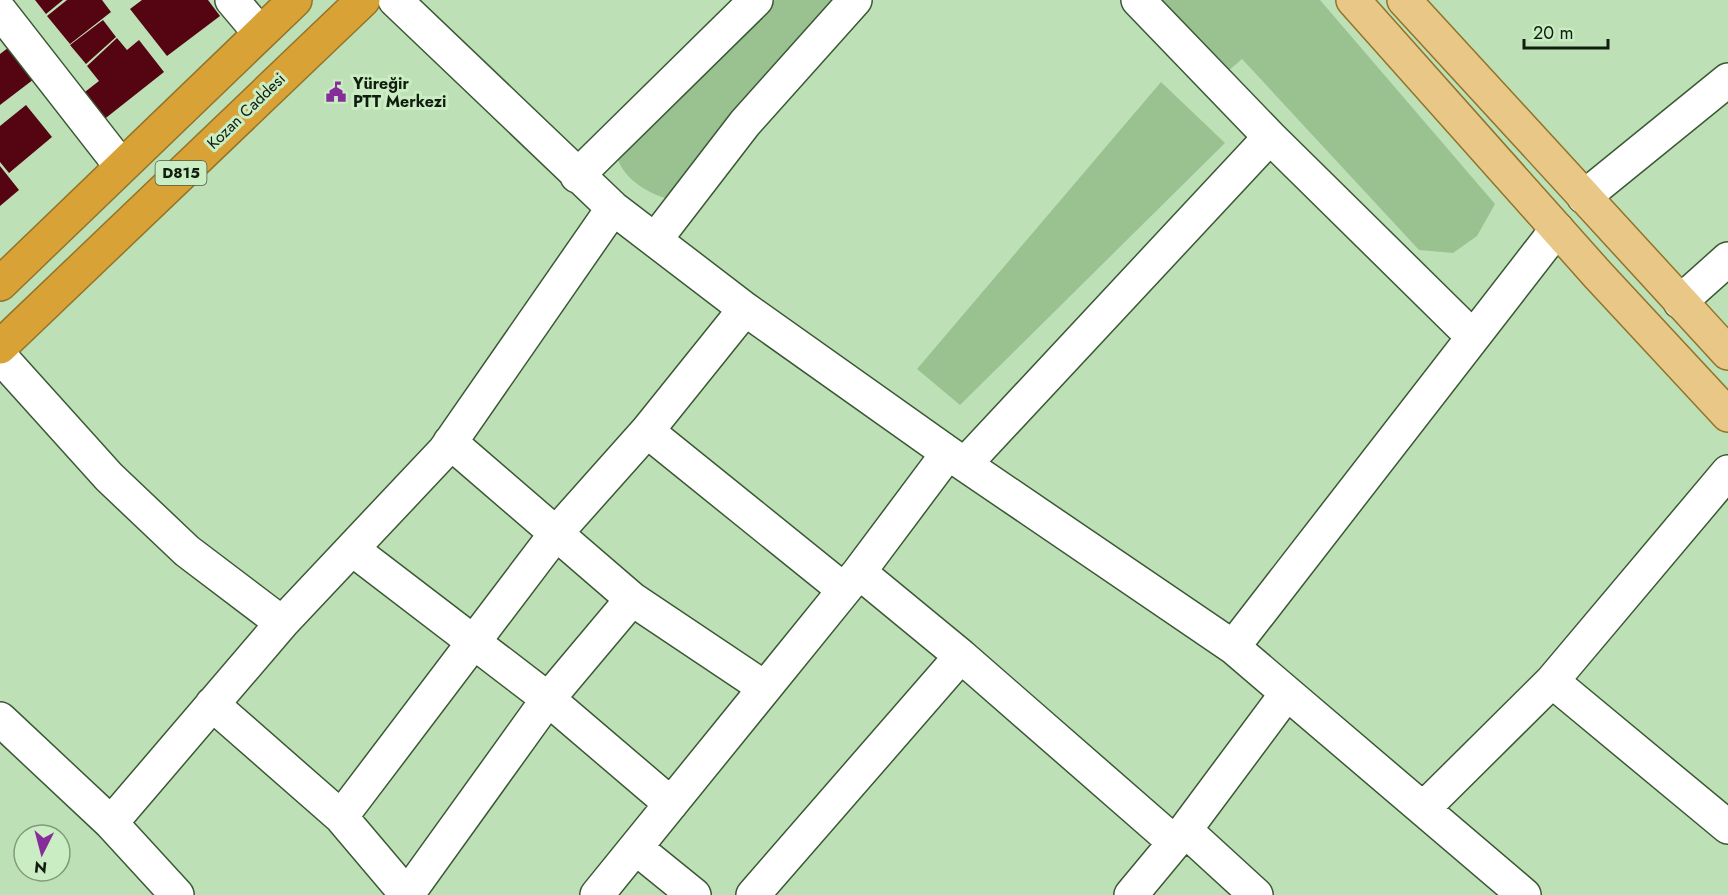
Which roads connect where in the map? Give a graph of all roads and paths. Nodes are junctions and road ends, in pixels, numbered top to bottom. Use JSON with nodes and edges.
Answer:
{"nodes":[{"id":1,"x":232,"y":0,"type":"edge"},
{"id":2,"x":295,"y":0,"type":"edge"},
{"id":3,"x":363,"y":0,"type":"edge"},
{"id":4,"x":395,"y":0,"type":"edge"},
{"id":5,"x":756,"y":0,"type":"edge"},
{"id":6,"x":855,"y":0,"type":"edge"},
{"id":7,"x":1138,"y":0,"type":"edge"},
{"id":8,"x":1353,"y":0,"type":"edge"},
{"id":9,"x":1404,"y":0,"type":"edge"},
{"id":10,"x":0,"y":11,"type":"edge"},
{"id":11,"x":259,"y":32,"type":"junction"},
{"id":12,"x":1728,"y":80,"type":"edge"},
{"id":13,"x":1270,"y":137,"type":"junction"},
{"id":14,"x":121,"y":166,"type":"junction"},
{"id":15,"x":577,"y":176,"type":"junction"},
{"id":16,"x":1584,"y":197,"type":"junction"},
{"id":17,"x":613,"y":208,"type":"junction"},
{"id":18,"x":1557,"y":229,"type":"junction"},
{"id":19,"x":655,"y":240,"type":"junction"},
{"id":20,"x":1728,"y":259,"type":"edge"},
{"id":21,"x":0,"y":284,"type":"edge"},
{"id":22,"x":1680,"y":302,"type":"junction"},
{"id":23,"x":745,"y":309,"type":"junction"},
{"id":24,"x":1473,"y":337,"type":"junction"},
{"id":25,"x":0,"y":347,"type":"edge"},
{"id":26,"x":1728,"y":353,"type":"edge"},
{"id":27,"x":0,"y":356,"type":"edge"},
{"id":28,"x":1728,"y":415,"type":"edge"},
{"id":29,"x":647,"y":431,"type":"junction"},
{"id":30,"x":450,"y":442,"type":"junction"},
{"id":31,"x":957,"y":459,"type":"junction"},
{"id":32,"x":1728,"y":472,"type":"edge"},
{"id":33,"x":557,"y":532,"type":"junction"},
{"id":34,"x":352,"y":549,"type":"junction"},
{"id":35,"x":851,"y":581,"type":"junction"},
{"id":36,"x":632,"y":599,"type":"junction"},
{"id":37,"x":282,"y":623,"type":"junction"},
{"id":38,"x":473,"y":643,"type":"junction"},
{"id":39,"x":1233,"y":646,"type":"junction"},
{"id":40,"x":961,"y":656,"type":"junction"},
{"id":41,"x":1552,"y":681,"type":"junction"},
{"id":42,"x":765,"y":688,"type":"junction"},
{"id":43,"x":1287,"y":693,"type":"junction"},
{"id":44,"x":548,"y":699,"type":"junction"},
{"id":45,"x":212,"y":704,"type":"junction"},
{"id":46,"x":2,"y":724,"type":"edge"},
{"id":47,"x":671,"y":804,"type":"junction"},
{"id":48,"x":1424,"y":808,"type":"junction"},
{"id":49,"x":341,"y":817,"type":"junction"},
{"id":50,"x":111,"y":823,"type":"junction"},
{"id":51,"x":1728,"y":827,"type":"edge"},
{"id":52,"x":1179,"y":836,"type":"junction"},
{"id":53,"x":636,"y":848,"type":"junction"},
{"id":54,"x":177,"y":895,"type":"edge"},
{"id":55,"x":407,"y":895,"type":"edge"},
{"id":56,"x":597,"y":895,"type":"edge"},
{"id":57,"x":693,"y":895,"type":"edge"},
{"id":58,"x":753,"y":895,"type":"edge"},
{"id":59,"x":1131,"y":895,"type":"edge"},
{"id":60,"x":1256,"y":895,"type":"edge"},
{"id":61,"x":1524,"y":895,"type":"edge"}],
"edges":[{"from":1,"to":11,"type":"street"},
{"from":2,"to":11,"type":"highway","number":"D815"},
{"from":3,"to":25,"type":"highway","name":"Kozan Caddesi","number":"D815"},
{"from":4,"to":15,"type":"street"},
{"from":5,"to":15,"type":"street"},
{"from":6,"to":19,"type":"street"},
{"from":7,"to":13,"type":"street"},
{"from":8,"to":18,"type":"main road"},
{"from":9,"to":16,"type":"main road"},
{"from":10,"to":14,"type":"street"},
{"from":11,"to":14,"type":"highway","number":"D815"},
{"from":12,"to":16,"type":"street"},
{"from":13,"to":24,"type":"street"},
{"from":13,"to":31,"type":"street"},
{"from":14,"to":21,"type":"highway","number":"D815"},
{"from":15,"to":17,"type":"street"},
{"from":16,"to":22,"type":"main road"},
{"from":17,"to":19,"type":"street"},
{"from":17,"to":30,"type":"street"},
{"from":18,"to":24,"type":"street"},
{"from":18,"to":28,"type":"main road"},
{"from":19,"to":23,"type":"street"},
{"from":20,"to":22,"type":"street"},
{"from":22,"to":26,"type":"main road"},
{"from":23,"to":29,"type":"street"},
{"from":23,"to":31,"type":"street"},
{"from":24,"to":39,"type":"street"},
{"from":27,"to":37,"type":"street"},
{"from":29,"to":33,"type":"street"},
{"from":29,"to":35,"type":"street"},
{"from":30,"to":33,"type":"street"},
{"from":30,"to":34,"type":"street"},
{"from":31,"to":35,"type":"street"},
{"from":31,"to":39,"type":"street"},
{"from":32,"to":41,"type":"street"},
{"from":33,"to":36,"type":"street"},
{"from":33,"to":38,"type":"street"},
{"from":34,"to":37,"type":"street"},
{"from":34,"to":38,"type":"street"},
{"from":35,"to":40,"type":"street"},
{"from":35,"to":42,"type":"street"},
{"from":36,"to":42,"type":"street"},
{"from":36,"to":44,"type":"street"},
{"from":37,"to":45,"type":"street"},
{"from":38,"to":44,"type":"street"},
{"from":38,"to":49,"type":"street"},
{"from":39,"to":43,"type":"street"},
{"from":40,"to":52,"type":"street"},
{"from":40,"to":58,"type":"street"},
{"from":41,"to":48,"type":"street"},
{"from":41,"to":51,"type":"street"},
{"from":42,"to":47,"type":"street"},
{"from":43,"to":48,"type":"street"},
{"from":43,"to":52,"type":"street"},
{"from":44,"to":47,"type":"street"},
{"from":44,"to":55,"type":"street"},
{"from":45,"to":49,"type":"street"},
{"from":45,"to":50,"type":"street"},
{"from":46,"to":50,"type":"street"},
{"from":47,"to":53,"type":"street"},
{"from":48,"to":61,"type":"street"},
{"from":49,"to":55,"type":"street"},
{"from":50,"to":54,"type":"street"},
{"from":52,"to":59,"type":"street"},
{"from":52,"to":60,"type":"street"},
{"from":53,"to":56,"type":"street"},
{"from":53,"to":57,"type":"street"}]}
